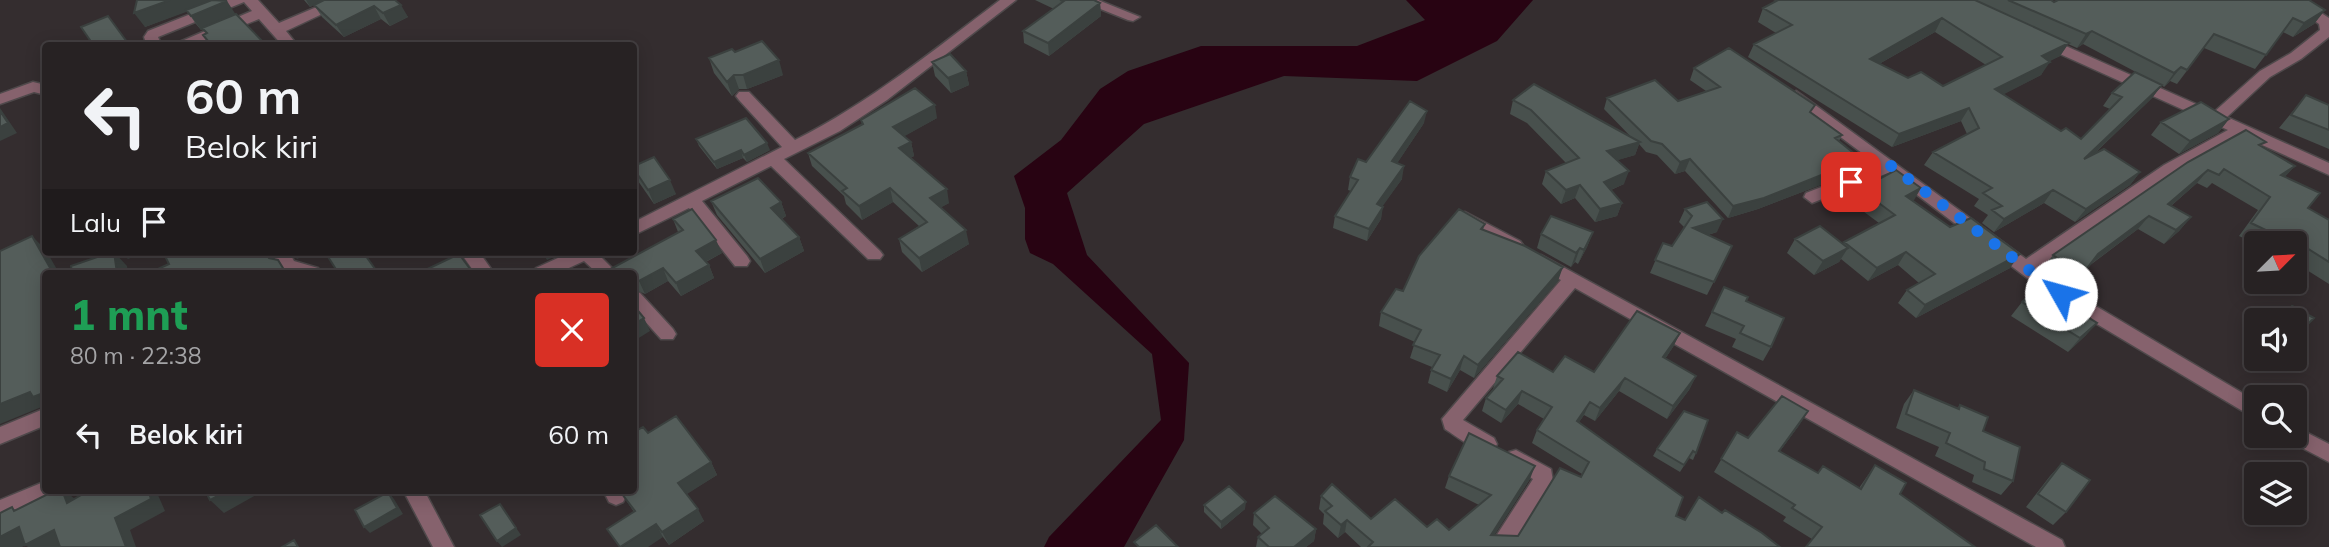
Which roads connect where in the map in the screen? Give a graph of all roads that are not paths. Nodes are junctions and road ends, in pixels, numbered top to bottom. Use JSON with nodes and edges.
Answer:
{"nodes":[{"id":1,"x":239,"y":0,"type":"edge"},
{"id":2,"x":250,"y":0,"type":"edge"},
{"id":3,"x":345,"y":0,"type":"edge"},
{"id":4,"x":1009,"y":0,"type":"edge"},
{"id":5,"x":1085,"y":0,"type":"edge"},
{"id":6,"x":2292,"y":0,"type":"edge"},
{"id":7,"x":261,"y":13,"type":"junction"},
{"id":8,"x":1133,"y":17,"type":"dead end"},
{"id":9,"x":276,"y":30,"type":"junction"},
{"id":10,"x":2028,"y":34,"type":"edge"},
{"id":11,"x":153,"y":42,"type":"edge"},
{"id":12,"x":187,"y":42,"type":"edge"},
{"id":13,"x":287,"y":42,"type":"edge"},
{"id":14,"x":1780,"y":86,"type":"edge"},
{"id":15,"x":42,"y":89,"type":"edge"},
{"id":16,"x":744,"y":96,"type":"dead end"},
{"id":17,"x":0,"y":99,"type":"edge"},
{"id":18,"x":2217,"y":118,"type":"junction"},
{"id":19,"x":2242,"y":129,"type":"junction"},
{"id":20,"x":793,"y":148,"type":"junction"},
{"id":21,"x":773,"y":158,"type":"junction"},
{"id":22,"x":1891,"y":166,"type":"junction"},
{"id":23,"x":2329,"y":169,"type":"edge"},
{"id":24,"x":1812,"y":197,"type":"dead end"},
{"id":25,"x":691,"y":200,"type":"junction"},
{"id":26,"x":1462,"y":216,"type":"edge"},
{"id":27,"x":637,"y":227,"type":"edge"},
{"id":28,"x":874,"y":255,"type":"dead end"},
{"id":29,"x":282,"y":256,"type":"edge"},
{"id":30,"x":472,"y":256,"type":"edge"},
{"id":31,"x":578,"y":256,"type":"edge"},
{"id":32,"x":591,"y":256,"type":"edge"},
{"id":33,"x":741,"y":261,"type":"dead end"},
{"id":34,"x":2027,"y":267,"type":"junction"},
{"id":35,"x":302,"y":270,"type":"edge"},
{"id":36,"x":483,"y":270,"type":"edge"},
{"id":37,"x":548,"y":270,"type":"edge"},
{"id":38,"x":605,"y":270,"type":"edge"},
{"id":39,"x":1573,"y":279,"type":"junction"},
{"id":40,"x":637,"y":301,"type":"edge"},
{"id":41,"x":667,"y":334,"type":"dead end"},
{"id":42,"x":2244,"y":404,"type":"edge"},
{"id":43,"x":42,"y":418,"type":"edge"},
{"id":44,"x":0,"y":436,"type":"edge"},
{"id":45,"x":2307,"y":441,"type":"edge"},
{"id":46,"x":2329,"y":454,"type":"edge"},
{"id":47,"x":42,"y":491,"type":"edge"},
{"id":48,"x":415,"y":494,"type":"edge"},
{"id":49,"x":0,"y":509,"type":"edge"},
{"id":50,"x":443,"y":547,"type":"edge"},
{"id":51,"x":1499,"y":547,"type":"edge"},
{"id":52,"x":2055,"y":547,"type":"edge"}],
"edges":[{"from":1,"to":11,"type":"street"},
{"from":2,"to":7,"type":"street"},
{"from":3,"to":9,"type":"street"},
{"from":4,"to":20,"type":"street"},
{"from":5,"to":8,"type":"street"},
{"from":6,"to":18,"type":"street"},
{"from":7,"to":9,"type":"street"},
{"from":7,"to":12,"type":"street"},
{"from":9,"to":13,"type":"street"},
{"from":10,"to":18,"type":"street"},
{"from":14,"to":22,"type":"street"},
{"from":15,"to":17,"type":"street"},
{"from":16,"to":20,"type":"street"},
{"from":18,"to":19,"type":"street"},
{"from":19,"to":23,"type":"street"},
{"from":19,"to":34,"type":"street"},
{"from":20,"to":21,"type":"street"},
{"from":21,"to":25,"type":"street"},
{"from":21,"to":28,"type":"street"},
{"from":22,"to":24,"type":"street"},
{"from":22,"to":34,"type":"street"},
{"from":25,"to":27,"type":"street"},
{"from":25,"to":33,"type":"street"},
{"from":26,"to":39,"type":"street"},
{"from":29,"to":35,"type":"street"},
{"from":30,"to":36,"type":"street"},
{"from":31,"to":37,"type":"street"},
{"from":32,"to":38,"type":"street"},
{"from":34,"to":42,"type":"street"},
{"from":39,"to":51,"type":"street"},
{"from":39,"to":52,"type":"street"},
{"from":40,"to":41,"type":"street"},
{"from":43,"to":44,"type":"street"},
{"from":45,"to":46,"type":"street"},
{"from":47,"to":49,"type":"street"},
{"from":48,"to":50,"type":"street"}]}
